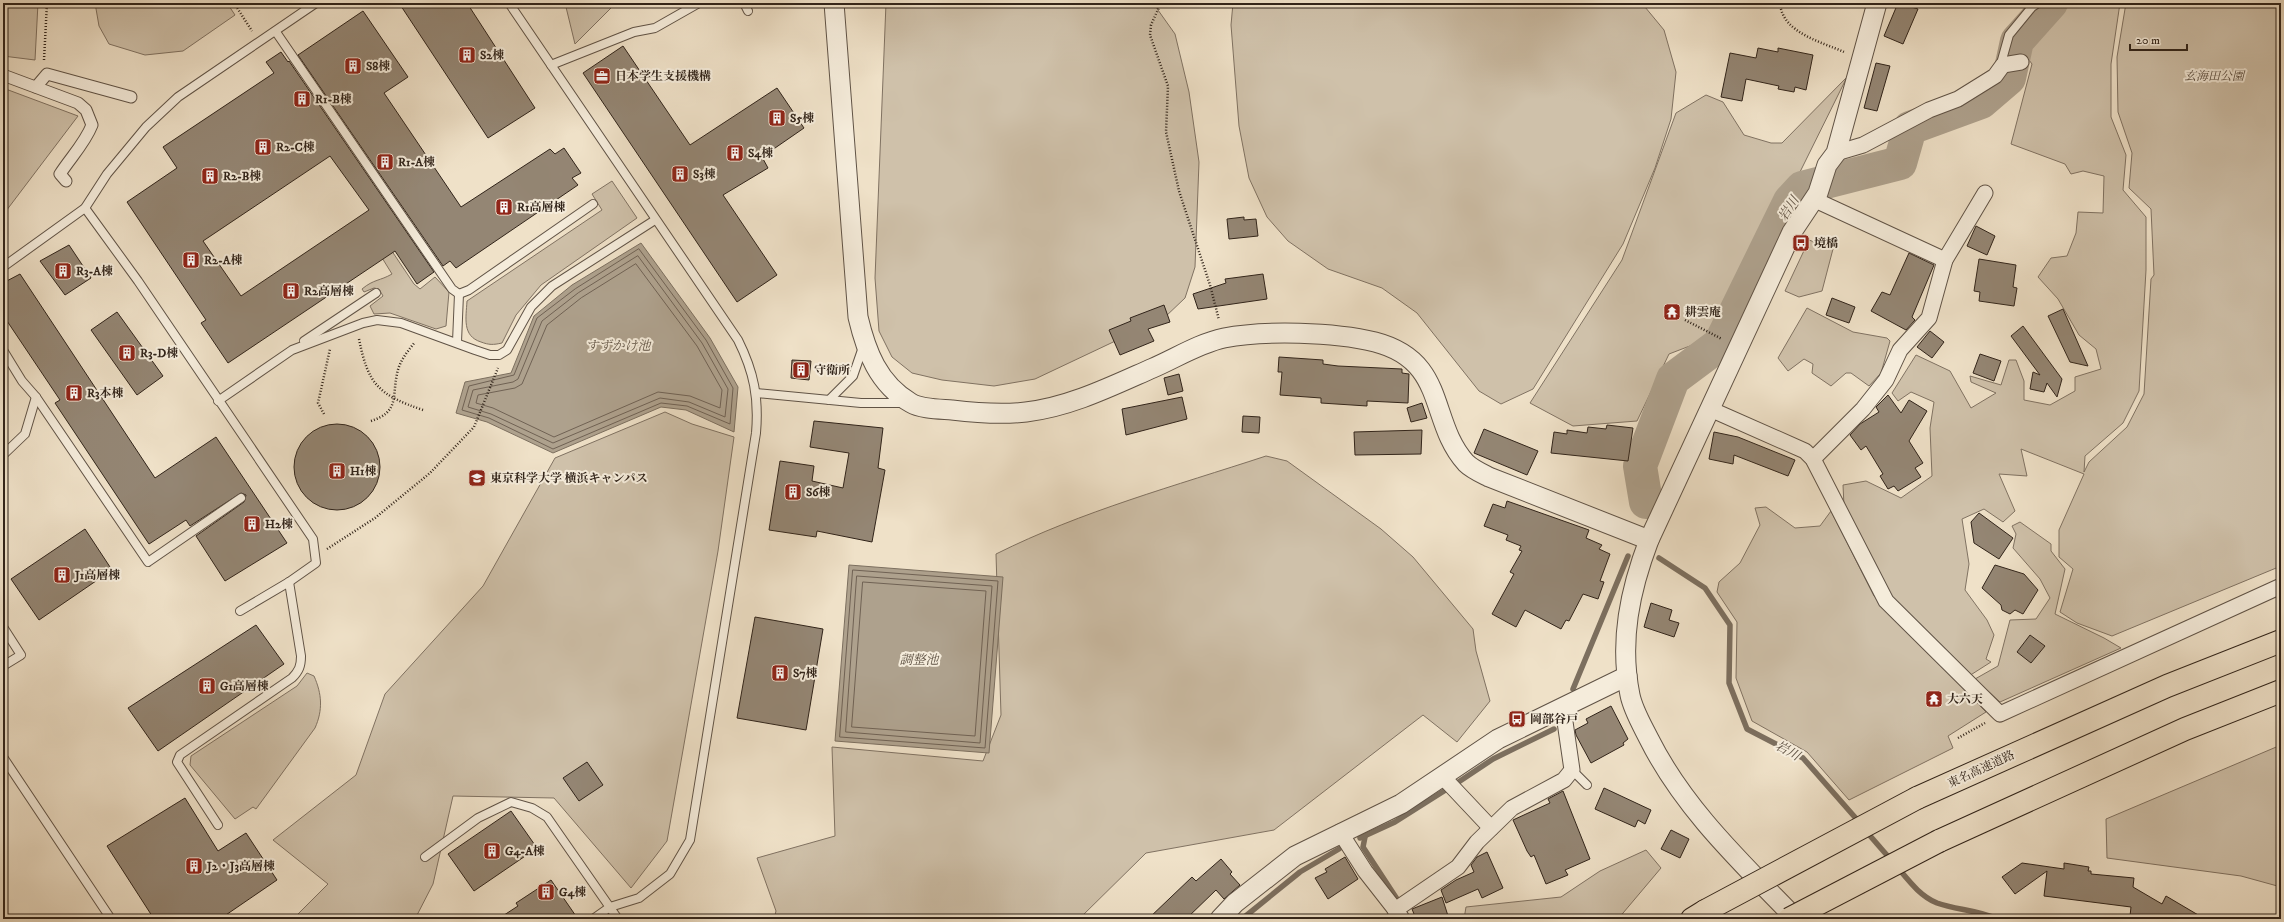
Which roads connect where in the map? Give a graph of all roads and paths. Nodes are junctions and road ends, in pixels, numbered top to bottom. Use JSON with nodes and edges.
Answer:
{"nodes":[{"id":1,"x":47,"y":3,"type":"edge"},
{"id":2,"x":234,"y":3,"type":"edge"},
{"id":3,"x":316,"y":3,"type":"edge"},
{"id":4,"x":509,"y":3,"type":"edge"},
{"id":5,"x":699,"y":3,"type":"edge"},
{"id":6,"x":744,"y":3,"type":"edge"},
{"id":7,"x":834,"y":3,"type":"edge"},
{"id":8,"x":1161,"y":3,"type":"edge"},
{"id":9,"x":1780,"y":3,"type":"edge"},
{"id":10,"x":1877,"y":3,"type":"edge"},
{"id":11,"x":2038,"y":3,"type":"edge"},
{"id":12,"x":748,"y":10,"type":"dead end"},
{"id":13,"x":276,"y":32,"type":"junction"},
{"id":14,"x":260,"y":43,"type":"junction"},
{"id":15,"x":1863,"y":60,"type":"junction"},
{"id":16,"x":2020,"y":62,"type":"dead end"},
{"id":17,"x":551,"y":65,"type":"junction"},
{"id":18,"x":2001,"y":66,"type":"junction"},
{"id":19,"x":47,"y":74,"type":"junction"},
{"id":20,"x":3,"y":75,"type":"edge"},
{"id":21,"x":36,"y":87,"type":"junction"},
{"id":22,"x":131,"y":97,"type":"dead end"},
{"id":23,"x":1832,"y":159,"type":"junction"},
{"id":24,"x":66,"y":181,"type":"dead end"},
{"id":25,"x":1985,"y":193,"type":"dead end"},
{"id":26,"x":1816,"y":196,"type":"junction"},
{"id":27,"x":593,"y":204,"type":"dead end"},
{"id":28,"x":85,"y":208,"type":"junction"},
{"id":29,"x":655,"y":220,"type":"junction"},
{"id":30,"x":1945,"y":260,"type":"junction"},
{"id":31,"x":3,"y":266,"type":"edge"},
{"id":32,"x":376,"y":293,"type":"dead end"},
{"id":33,"x":459,"y":294,"type":"junction"},
{"id":34,"x":1685,"y":320,"type":"dead end"},
{"id":35,"x":354,"y":326,"type":"junction"},
{"id":36,"x":424,"y":331,"type":"junction"},
{"id":37,"x":330,"y":335,"type":"junction"},
{"id":38,"x":1717,"y":336,"type":"dead end"},
{"id":39,"x":1224,"y":338,"type":"junction"},
{"id":40,"x":457,"y":342,"type":"junction"},
{"id":41,"x":864,"y":344,"type":"junction"},
{"id":42,"x":3,"y":350,"type":"edge"},
{"id":43,"x":292,"y":350,"type":"junction"},
{"id":44,"x":499,"y":366,"type":"dead end"},
{"id":45,"x":756,"y":393,"type":"junction"},
{"id":46,"x":36,"y":397,"type":"junction"},
{"id":47,"x":394,"y":400,"type":"junction"},
{"id":48,"x":829,"y":400,"type":"junction"},
{"id":49,"x":218,"y":401,"type":"junction"},
{"id":50,"x":912,"y":404,"type":"junction"},
{"id":51,"x":423,"y":410,"type":"dead end"},
{"id":52,"x":1710,"y":410,"type":"junction"},
{"id":53,"x":324,"y":414,"type":"dead end"},
{"id":54,"x":371,"y":421,"type":"dead end"},
{"id":55,"x":3,"y":455,"type":"edge"},
{"id":56,"x":1813,"y":459,"type":"junction"},
{"id":57,"x":241,"y":498,"type":"dead end"},
{"id":58,"x":1649,"y":540,"type":"junction"},
{"id":59,"x":315,"y":556,"type":"junction"},
{"id":60,"x":289,"y":582,"type":"junction"},
{"id":61,"x":2281,"y":586,"type":"edge"},
{"id":62,"x":240,"y":611,"type":"dead end"},
{"id":63,"x":3,"y":627,"type":"edge"},
{"id":64,"x":2281,"y":641,"type":"edge"},
{"id":65,"x":3,"y":666,"type":"edge"},
{"id":66,"x":1627,"y":676,"type":"junction"},
{"id":67,"x":2281,"y":691,"type":"edge"},
{"id":68,"x":1563,"y":708,"type":"junction"},
{"id":69,"x":2000,"y":714,"type":"junction"},
{"id":70,"x":1958,"y":738,"type":"dead end"},
{"id":71,"x":3,"y":757,"type":"edge"},
{"id":72,"x":1572,"y":770,"type":"junction"},
{"id":73,"x":1442,"y":776,"type":"junction"},
{"id":74,"x":1587,"y":786,"type":"dead end"},
{"id":75,"x":218,"y":825,"type":"dead end"},
{"id":76,"x":1492,"y":828,"type":"junction"},
{"id":77,"x":1340,"y":832,"type":"junction"},
{"id":78,"x":425,"y":857,"type":"dead end"},
{"id":79,"x":610,"y":907,"type":"junction"},
{"id":80,"x":1398,"y":915,"type":"edge"},
{"id":81,"x":1699,"y":915,"type":"edge"},
{"id":82,"x":111,"y":919,"type":"edge"},
{"id":83,"x":593,"y":919,"type":"edge"},
{"id":84,"x":618,"y":919,"type":"edge"},
{"id":85,"x":1220,"y":919,"type":"edge"},
{"id":86,"x":1789,"y":919,"type":"edge"},
{"id":87,"x":1796,"y":919,"type":"edge"}],
"edges":[{"from":1,"to":19,"type":"path"},
{"from":2,"to":14,"type":"path"},
{"from":3,"to":13,"type":"lane"},
{"from":4,"to":17,"type":"lane"},
{"from":5,"to":17,"type":"lane"},
{"from":6,"to":12,"type":"lane"},
{"from":7,"to":41,"type":"street"},
{"from":8,"to":39,"type":"path"},
{"from":9,"to":15,"type":"path"},
{"from":10,"to":15,"type":"street"},
{"from":11,"to":18,"type":"lane"},
{"from":13,"to":14,"type":"lane"},
{"from":13,"to":33,"type":"lane"},
{"from":14,"to":28,"type":"lane"},
{"from":15,"to":23,"type":"street"},
{"from":16,"to":18,"type":"street"},
{"from":17,"to":29,"type":"lane"},
{"from":18,"to":23,"type":"street"},
{"from":19,"to":21,"type":"street"},
{"from":19,"to":22,"type":"street"},
{"from":20,"to":21,"type":"street"},
{"from":21,"to":24,"type":"street"},
{"from":23,"to":26,"type":"street"},
{"from":25,"to":30,"type":"street"},
{"from":26,"to":30,"type":"street"},
{"from":26,"to":52,"type":"street"},
{"from":27,"to":33,"type":"lane"},
{"from":28,"to":31,"type":"lane"},
{"from":28,"to":49,"type":"lane"},
{"from":29,"to":40,"type":"lane"},
{"from":29,"to":45,"type":"lane"},
{"from":30,"to":56,"type":"street"},
{"from":32,"to":43,"type":"lane"},
{"from":33,"to":40,"type":"lane"},
{"from":34,"to":38,"type":"path"},
{"from":35,"to":36,"type":"lane"},
{"from":35,"to":37,"type":"lane"},
{"from":35,"to":47,"type":"path"},
{"from":36,"to":40,"type":"lane"},
{"from":36,"to":47,"type":"path"},
{"from":37,"to":43,"type":"lane"},
{"from":37,"to":53,"type":"path"},
{"from":39,"to":50,"type":"street"},
{"from":39,"to":58,"type":"street"},
{"from":41,"to":48,"type":"lane"},
{"from":41,"to":50,"type":"street"},
{"from":42,"to":46,"type":"lane"},
{"from":43,"to":49,"type":"lane"},
{"from":44,"to":59,"type":"path"},
{"from":45,"to":48,"type":"lane"},
{"from":45,"to":79,"type":"lane"},
{"from":46,"to":55,"type":"lane"},
{"from":46,"to":57,"type":"lane"},
{"from":47,"to":51,"type":"path"},
{"from":47,"to":54,"type":"path"},
{"from":48,"to":50,"type":"lane"},
{"from":49,"to":59,"type":"lane"},
{"from":52,"to":56,"type":"street"},
{"from":52,"to":58,"type":"street"},
{"from":56,"to":69,"type":"street"},
{"from":58,"to":66,"type":"street"},
{"from":59,"to":60,"type":"lane"},
{"from":60,"to":62,"type":"lane"},
{"from":60,"to":75,"type":"lane"},
{"from":61,"to":69,"type":"street"},
{"from":63,"to":65,"type":"lane"},
{"from":64,"to":81,"type":"highway","name":"東名高速道路","bridge":true},
{"from":66,"to":68,"type":"street"},
{"from":66,"to":87,"type":"street"},
{"from":67,"to":86,"type":"highway","bridge":true},
{"from":68,"to":72,"type":"street"},
{"from":68,"to":73,"type":"street"},
{"from":69,"to":70,"type":"path"},
{"from":71,"to":82,"type":"lane"},
{"from":72,"to":74,"type":"lane"},
{"from":72,"to":76,"type":"street"},
{"from":73,"to":76,"type":"street"},
{"from":73,"to":77,"type":"street"},
{"from":76,"to":80,"type":"street"},
{"from":77,"to":80,"type":"street"},
{"from":77,"to":85,"type":"street"},
{"from":78,"to":79,"type":"lane"},
{"from":79,"to":83,"type":"lane"},
{"from":79,"to":84,"type":"lane"}]}
